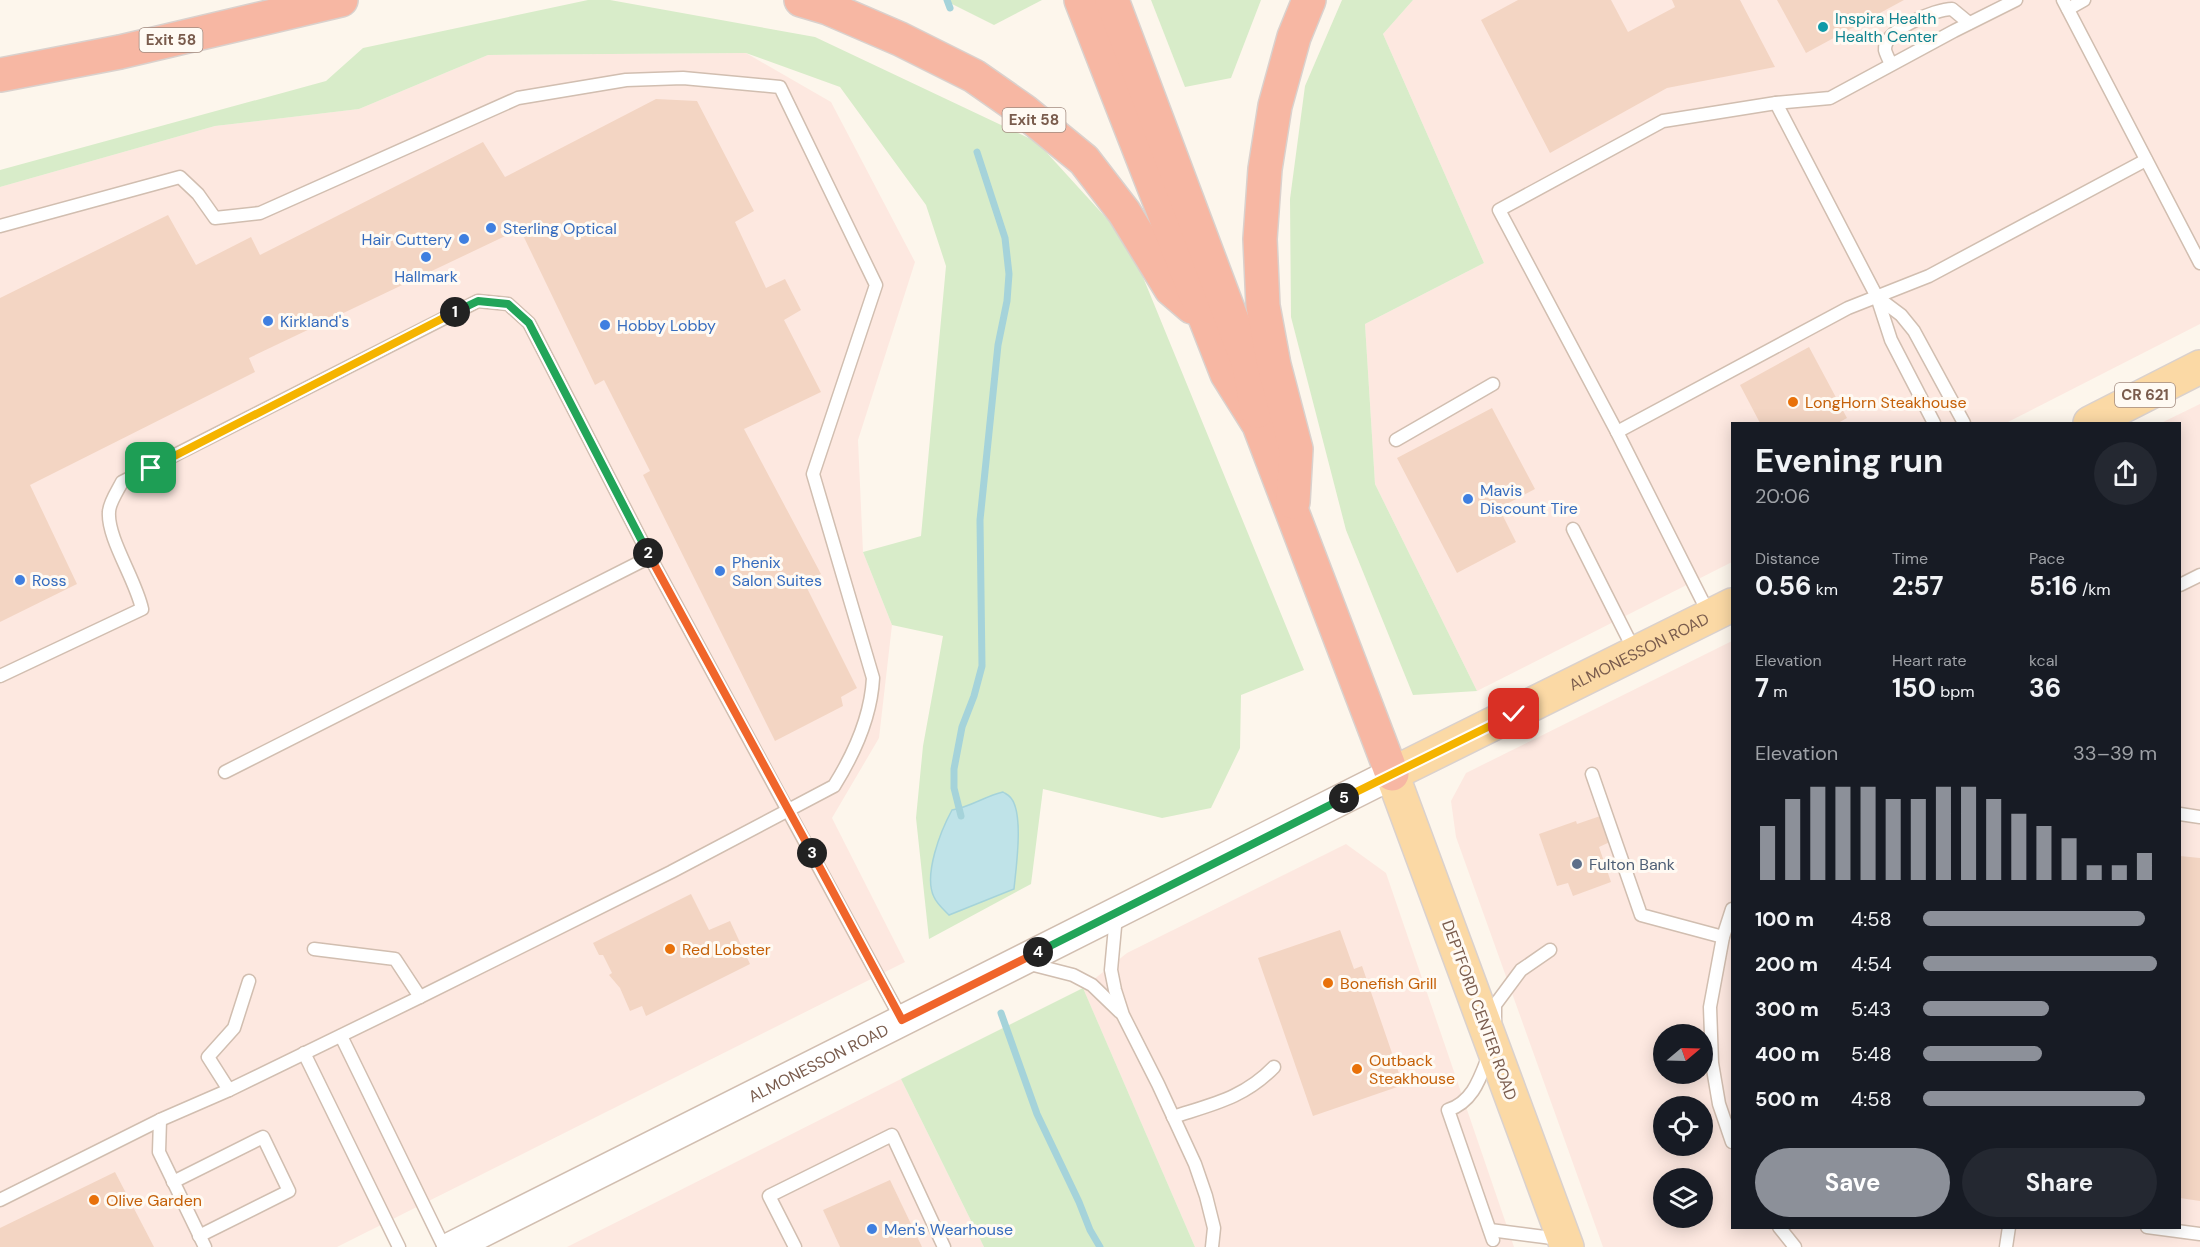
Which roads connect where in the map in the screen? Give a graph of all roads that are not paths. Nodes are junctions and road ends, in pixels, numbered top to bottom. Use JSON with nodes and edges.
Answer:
{"nodes":[{"id":1,"x":266,"y":0,"type":"edge"},
{"id":2,"x":341,"y":0,"type":"edge"},
{"id":3,"x":801,"y":0,"type":"edge"},
{"id":4,"x":1081,"y":0,"type":"edge"},
{"id":5,"x":1112,"y":0,"type":"edge"},
{"id":6,"x":1309,"y":0,"type":"edge"},
{"id":7,"x":2016,"y":0,"type":"edge"},
{"id":8,"x":2084,"y":0,"type":"edge"},
{"id":9,"x":2065,"y":5,"type":"edge"},
{"id":10,"x":1969,"y":23,"type":"junction"},
{"id":11,"x":1891,"y":64,"type":"junction"},
{"id":12,"x":0,"y":75,"type":"edge"},
{"id":13,"x":1776,"y":103,"type":"junction"},
{"id":14,"x":2146,"y":160,"type":"junction"},
{"id":15,"x":0,"y":226,"type":"edge"},
{"id":16,"x":2200,"y":263,"type":"edge"},
{"id":17,"x":1877,"y":297,"type":"junction"},
{"id":18,"x":1204,"y":318,"type":"junction"},
{"id":19,"x":2200,"y":367,"type":"edge"},
{"id":20,"x":1492,"y":384,"type":"dead end"},
{"id":21,"x":1933,"y":422,"type":"edge"},
{"id":22,"x":1963,"y":422,"type":"edge"},
{"id":23,"x":2092,"y":422,"type":"edge"},
{"id":24,"x":1259,"y":425,"type":"junction"},
{"id":25,"x":1617,"y":432,"type":"junction"},
{"id":26,"x":1396,"y":440,"type":"dead end"},
{"id":27,"x":1292,"y":512,"type":"junction"},
{"id":28,"x":1573,"y":529,"type":"dead end"},
{"id":29,"x":650,"y":557,"type":"junction"},
{"id":30,"x":2200,"y":575,"type":"edge"},
{"id":31,"x":2181,"y":584,"type":"edge"},
{"id":32,"x":1721,"y":611,"type":"edge"},
{"id":33,"x":1636,"y":653,"type":"junction"},
{"id":34,"x":0,"y":676,"type":"edge"},
{"id":35,"x":225,"y":772,"type":"dead end"},
{"id":36,"x":1392,"y":774,"type":"junction"},
{"id":37,"x":1592,"y":774,"type":"dead end"},
{"id":38,"x":789,"y":810,"type":"junction"},
{"id":39,"x":2181,"y":814,"type":"edge"},
{"id":40,"x":2200,"y":817,"type":"edge"},
{"id":41,"x":1731,"y":912,"type":"edge"},
{"id":42,"x":1116,"y":913,"type":"junction"},
{"id":43,"x":1723,"y":937,"type":"junction"},
{"id":44,"x":314,"y":949,"type":"dead end"},
{"id":45,"x":1550,"y":950,"type":"dead end"},
{"id":46,"x":1020,"y":961,"type":"junction"},
{"id":47,"x":249,"y":981,"type":"dead end"},
{"id":48,"x":420,"y":998,"type":"junction"},
{"id":49,"x":1123,"y":1015,"type":"junction"},
{"id":50,"x":902,"y":1020,"type":"junction"},
{"id":51,"x":341,"y":1035,"type":"junction"},
{"id":52,"x":1493,"y":1046,"type":"junction"},
{"id":53,"x":304,"y":1053,"type":"junction"},
{"id":54,"x":1274,"y":1067,"type":"dead end"},
{"id":55,"x":229,"y":1090,"type":"junction"},
{"id":56,"x":1173,"y":1117,"type":"junction"},
{"id":57,"x":160,"y":1120,"type":"junction"},
{"id":58,"x":1731,"y":1139,"type":"edge"},
{"id":59,"x":173,"y":1182,"type":"junction"},
{"id":60,"x":0,"y":1200,"type":"edge"},
{"id":61,"x":1781,"y":1229,"type":"edge"},
{"id":62,"x":2009,"y":1229,"type":"edge"},
{"id":63,"x":2162,"y":1229,"type":"edge"},
{"id":64,"x":2200,"y":1234,"type":"edge"},
{"id":65,"x":202,"y":1241,"type":"edge"},
{"id":66,"x":1565,"y":1244,"type":"edge"},
{"id":67,"x":399,"y":1247,"type":"edge"},
{"id":68,"x":444,"y":1247,"type":"edge"},
{"id":69,"x":452,"y":1247,"type":"edge"},
{"id":70,"x":795,"y":1247,"type":"edge"},
{"id":71,"x":944,"y":1247,"type":"edge"},
{"id":72,"x":1212,"y":1247,"type":"edge"},
{"id":73,"x":1795,"y":1247,"type":"edge"},
{"id":74,"x":2006,"y":1247,"type":"edge"}],
"edges":[{"from":1,"to":12,"type":"highway"},
{"from":2,"to":12,"type":"highway","number":"Exit 58"},
{"from":3,"to":18,"type":"highway","number":"Exit 58"},
{"from":4,"to":18,"type":"highway","number":"Exit 58"},
{"from":5,"to":24,"type":"highway"},
{"from":6,"to":27,"type":"highway"},
{"from":7,"to":10,"type":"lane"},
{"from":8,"to":9,"type":"lane"},
{"from":9,"to":14,"type":"lane"},
{"from":10,"to":11,"type":"lane"},
{"from":10,"to":11,"type":"lane"},
{"from":11,"to":13,"type":"lane"},
{"from":13,"to":17,"type":"lane"},
{"from":13,"to":25,"type":"lane"},
{"from":14,"to":16,"type":"lane"},
{"from":14,"to":17,"type":"lane"},
{"from":15,"to":38,"type":"lane"},
{"from":17,"to":21,"type":"lane"},
{"from":17,"to":22,"type":"lane"},
{"from":17,"to":25,"type":"lane"},
{"from":18,"to":24,"type":"highway","number":"Exit 58"},
{"from":19,"to":23,"type":"main road","number":"CR 621"},
{"from":20,"to":26,"type":"lane"},
{"from":24,"to":27,"type":"highway"},
{"from":25,"to":32,"type":"lane"},
{"from":27,"to":36,"type":"highway"},
{"from":28,"to":33,"type":"lane"},
{"from":29,"to":34,"type":"lane"},
{"from":29,"to":35,"type":"lane"},
{"from":29,"to":38,"type":"lane"},
{"from":30,"to":31,"type":"lane"},
{"from":32,"to":33,"type":"main road","name":"ALMONESSON ROAD"},
{"from":33,"to":36,"type":"main road","name":"ALMONESSON ROAD"},
{"from":36,"to":42,"type":"street","name":"ALMONESSON ROAD"},
{"from":36,"to":52,"type":"main road","name":"DEPTFORD CENTER ROAD"},
{"from":37,"to":43,"type":"lane"},
{"from":38,"to":48,"type":"lane"},
{"from":38,"to":50,"type":"lane"},
{"from":39,"to":40,"type":"lane"},
{"from":41,"to":43,"type":"lane"},
{"from":42,"to":46,"type":"street","name":"ALMONESSON ROAD"},
{"from":42,"to":49,"type":"lane"},
{"from":43,"to":58,"type":"lane"},
{"from":44,"to":48,"type":"lane"},
{"from":45,"to":52,"type":"lane"},
{"from":46,"to":49,"type":"lane"},
{"from":46,"to":50,"type":"street","name":"ALMONESSON ROAD"},
{"from":47,"to":55,"type":"lane"},
{"from":48,"to":51,"type":"lane"},
{"from":49,"to":56,"type":"lane"},
{"from":50,"to":69,"type":"street","name":"ALMONESSON ROAD"},
{"from":51,"to":53,"type":"lane"},
{"from":51,"to":68,"type":"lane"},
{"from":52,"to":66,"type":"main road","name":"DEPTFORD CENTER ROAD"},
{"from":52,"to":66,"type":"lane"},
{"from":53,"to":55,"type":"lane"},
{"from":53,"to":67,"type":"lane"},
{"from":54,"to":56,"type":"lane"},
{"from":55,"to":57,"type":"lane"},
{"from":56,"to":72,"type":"lane"},
{"from":57,"to":59,"type":"lane"},
{"from":57,"to":60,"type":"lane"},
{"from":59,"to":65,"type":"lane"},
{"from":59,"to":65,"type":"lane"},
{"from":61,"to":73,"type":"lane"},
{"from":62,"to":74,"type":"lane"},
{"from":63,"to":64,"type":"lane"},
{"from":70,"to":71,"type":"lane"}]}
